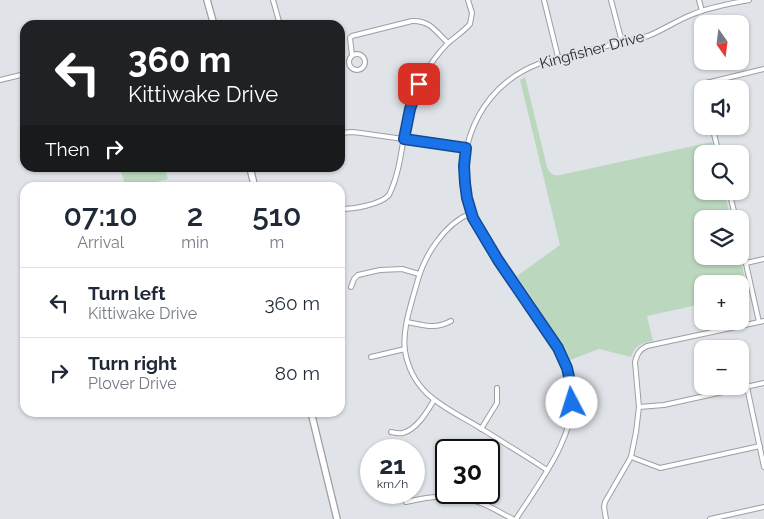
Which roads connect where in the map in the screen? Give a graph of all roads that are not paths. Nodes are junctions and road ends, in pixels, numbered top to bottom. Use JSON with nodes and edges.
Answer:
{"nodes":[{"id":1,"x":207,"y":0,"type":"edge"},
{"id":2,"x":274,"y":0,"type":"edge"},
{"id":3,"x":468,"y":0,"type":"edge"},
{"id":4,"x":544,"y":0,"type":"edge"},
{"id":5,"x":612,"y":0,"type":"edge"},
{"id":6,"x":699,"y":0,"type":"edge"},
{"id":7,"x":749,"y":0,"type":"edge"},
{"id":8,"x":702,"y":11,"type":"junction"},
{"id":9,"x":213,"y":20,"type":"edge"},
{"id":10,"x":279,"y":20,"type":"edge"},
{"id":11,"x":622,"y":42,"type":"junction"},
{"id":12,"x":448,"y":43,"type":"junction"},
{"id":13,"x":352,"y":55,"type":"junction"},
{"id":14,"x":558,"y":57,"type":"junction"},
{"id":15,"x":764,"y":69,"type":"edge"},
{"id":16,"x":20,"y":75,"type":"edge"},
{"id":17,"x":0,"y":80,"type":"edge"},
{"id":18,"x":719,"y":80,"type":"edge"},
{"id":19,"x":345,"y":133,"type":"edge"},
{"id":20,"x":404,"y":139,"type":"junction"},
{"id":21,"x":466,"y":148,"type":"junction"},
{"id":22,"x":345,"y":209,"type":"edge"},
{"id":23,"x":471,"y":213,"type":"junction"},
{"id":24,"x":764,"y":259,"type":"edge"},
{"id":25,"x":749,"y":262,"type":"edge"},
{"id":26,"x":746,"y":265,"type":"edge"},
{"id":27,"x":419,"y":274,"type":"junction"},
{"id":28,"x":351,"y":287,"type":"dead end"},
{"id":29,"x":451,"y":321,"type":"dead end"},
{"id":30,"x":764,"y":321,"type":"edge"},
{"id":31,"x":407,"y":322,"type":"junction"},
{"id":32,"x":759,"y":322,"type":"junction"},
{"id":33,"x":405,"y":349,"type":"junction"},
{"id":34,"x":371,"y":357,"type":"dead end"},
{"id":35,"x":764,"y":383,"type":"edge"},
{"id":36,"x":749,"y":387,"type":"edge"},
{"id":37,"x":497,"y":388,"type":"dead end"},
{"id":38,"x":710,"y":395,"type":"edge"},
{"id":39,"x":749,"y":395,"type":"edge"},
{"id":40,"x":434,"y":400,"type":"junction"},
{"id":41,"x":638,"y":407,"type":"junction"},
{"id":42,"x":312,"y":417,"type":"edge"},
{"id":43,"x":481,"y":429,"type":"junction"},
{"id":44,"x":391,"y":432,"type":"dead end"},
{"id":45,"x":760,"y":446,"type":"junction"},
{"id":46,"x":631,"y":457,"type":"junction"},
{"id":47,"x":764,"y":467,"type":"edge"},
{"id":48,"x":547,"y":470,"type":"junction"},
{"id":49,"x":425,"y":499,"type":"edge"},
{"id":50,"x":764,"y":507,"type":"edge"},
{"id":51,"x":337,"y":519,"type":"edge"},
{"id":52,"x":513,"y":519,"type":"edge"},
{"id":53,"x":516,"y":519,"type":"edge"},
{"id":54,"x":606,"y":519,"type":"edge"},
{"id":55,"x":710,"y":519,"type":"edge"}],
"edges":[{"from":1,"to":9,"type":"street"},
{"from":2,"to":10,"type":"street"},
{"from":3,"to":12,"type":"street"},
{"from":4,"to":14,"type":"street"},
{"from":5,"to":11,"type":"street"},
{"from":6,"to":8,"type":"street"},
{"from":7,"to":8,"type":"street","name":"Kingfisher Drive"},
{"from":8,"to":11,"type":"street","name":"Kingfisher Drive"},
{"from":11,"to":14,"type":"street","name":"Kingfisher Drive"},
{"from":12,"to":13,"type":"street"},
{"from":12,"to":20,"type":"street"},
{"from":13,"to":13,"type":"street"},
{"from":14,"to":21,"type":"street","name":"Kingfisher Drive"},
{"from":15,"to":18,"type":"street"},
{"from":16,"to":17,"type":"street"},
{"from":19,"to":20,"type":"street"},
{"from":20,"to":21,"type":"street"},
{"from":20,"to":22,"type":"street"},
{"from":21,"to":23,"type":"street","name":"Kingfisher Drive"},
{"from":23,"to":27,"type":"street"},
{"from":23,"to":48,"type":"street","name":"Kingfisher Drive"},
{"from":24,"to":25,"type":"street"},
{"from":26,"to":32,"type":"street"},
{"from":27,"to":28,"type":"street"},
{"from":27,"to":31,"type":"street"},
{"from":29,"to":31,"type":"street"},
{"from":30,"to":32,"type":"street"},
{"from":31,"to":33,"type":"street"},
{"from":32,"to":41,"type":"street"},
{"from":33,"to":34,"type":"street"},
{"from":33,"to":40,"type":"street"},
{"from":35,"to":36,"type":"street"},
{"from":37,"to":43,"type":"street"},
{"from":38,"to":41,"type":"street"},
{"from":39,"to":45,"type":"street"},
{"from":40,"to":43,"type":"street"},
{"from":40,"to":44,"type":"street"},
{"from":41,"to":46,"type":"street"},
{"from":42,"to":51,"type":"street"},
{"from":43,"to":48,"type":"street"},
{"from":45,"to":46,"type":"street"},
{"from":45,"to":47,"type":"street"},
{"from":46,"to":54,"type":"street"},
{"from":48,"to":53,"type":"street","name":"Kingfisher Drive"},
{"from":49,"to":52,"type":"street"},
{"from":50,"to":55,"type":"street"}]}
